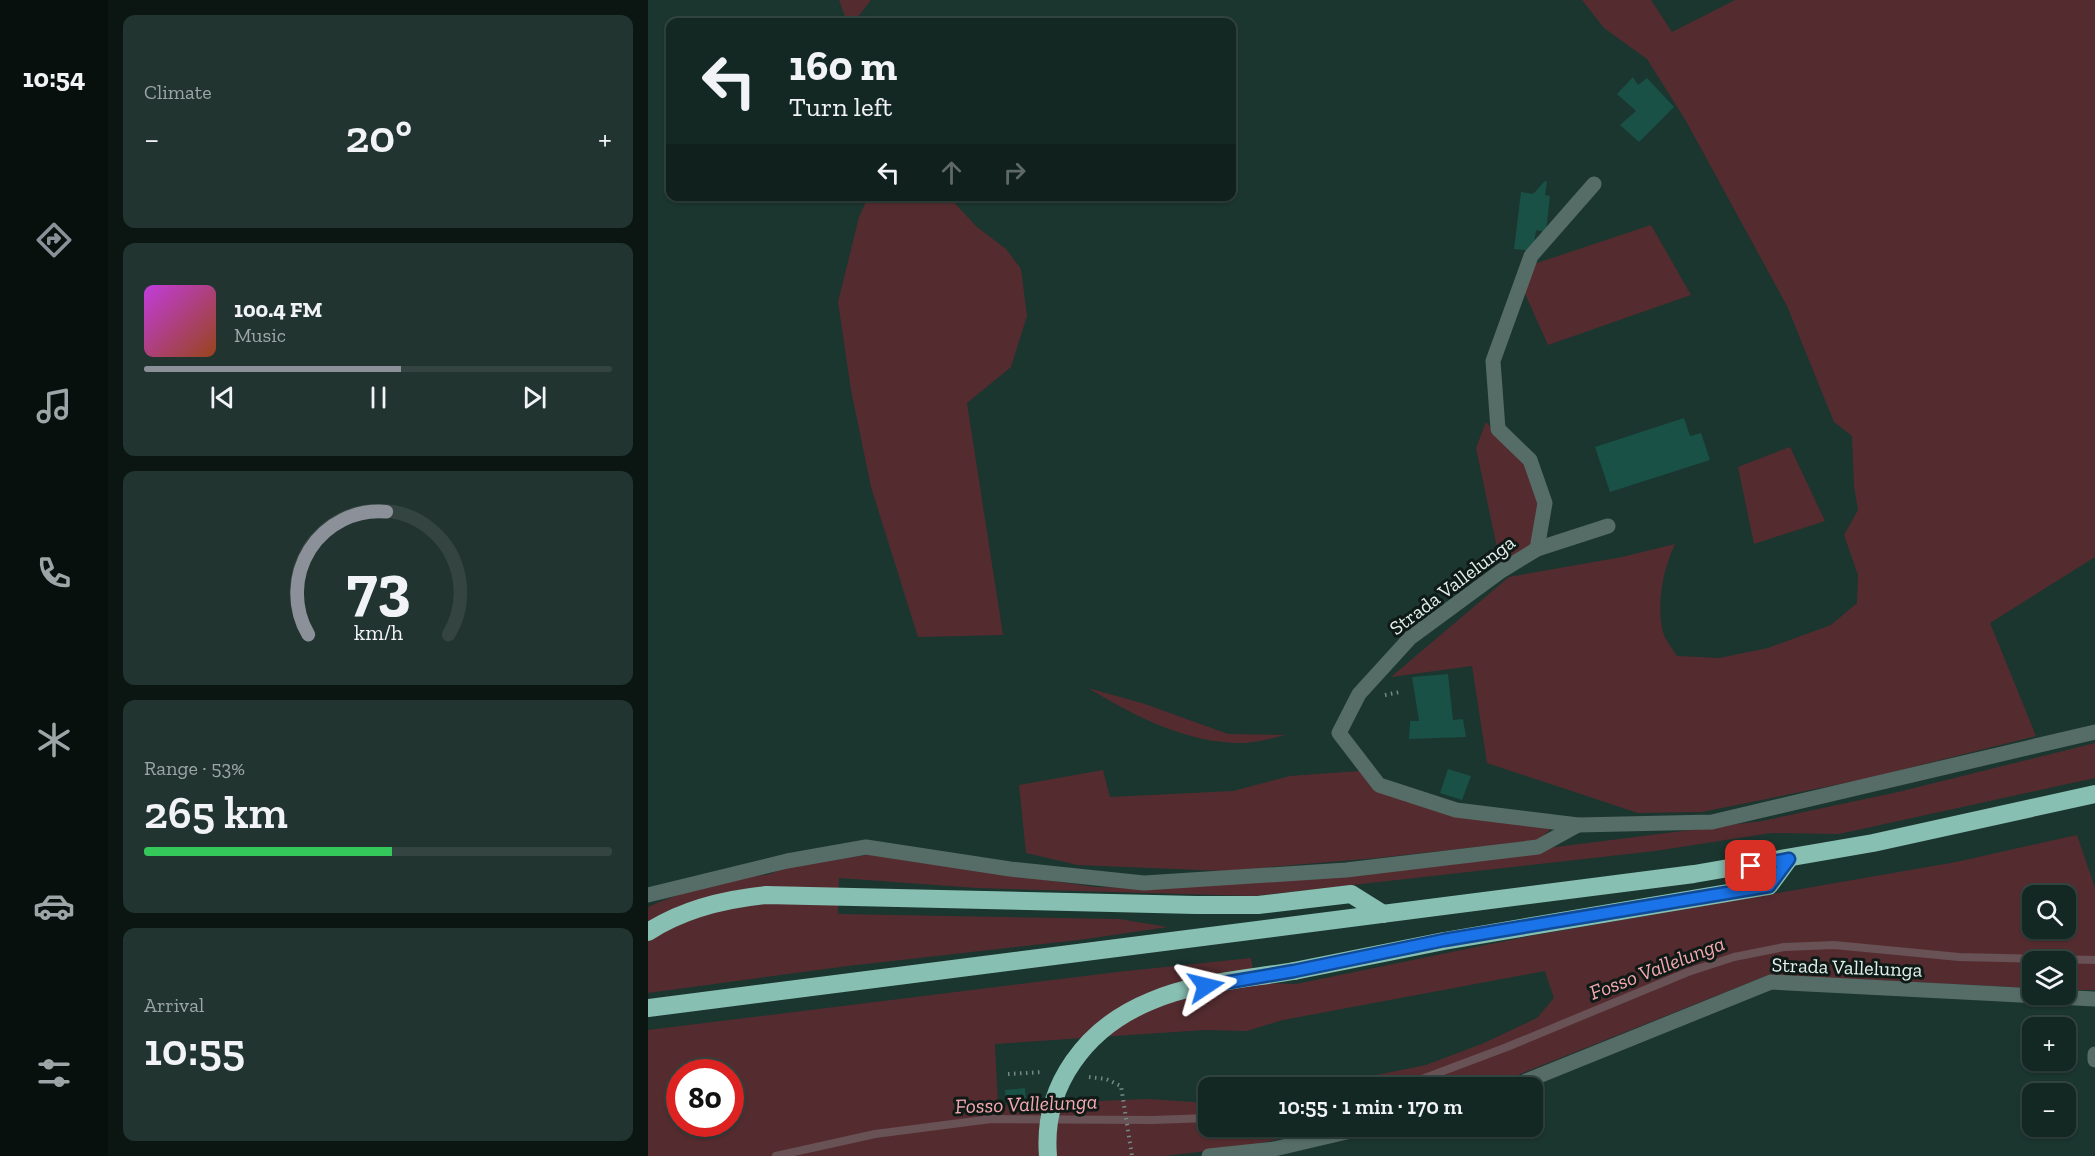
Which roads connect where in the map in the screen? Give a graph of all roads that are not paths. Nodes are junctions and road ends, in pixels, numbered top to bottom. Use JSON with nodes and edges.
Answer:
{"nodes":[{"id":1,"x":1594,"y":184,"type":"dead end"},
{"id":2,"x":1608,"y":526,"type":"dead end"},
{"id":3,"x":1537,"y":549,"type":"junction"},
{"id":4,"x":2095,"y":732,"type":"edge"},
{"id":5,"x":2095,"y":794,"type":"edge"},
{"id":6,"x":1578,"y":825,"type":"junction"},
{"id":7,"x":1789,"y":859,"type":"junction"},
{"id":8,"x":648,"y":895,"type":"edge"},
{"id":9,"x":1383,"y":914,"type":"junction"},
{"id":10,"x":648,"y":932,"type":"edge"},
{"id":11,"x":2095,"y":999,"type":"edge"},
{"id":12,"x":648,"y":1008,"type":"edge"},
{"id":13,"x":2095,"y":1053,"type":"edge"},
{"id":14,"x":2095,"y":1060,"type":"edge"},
{"id":15,"x":1536,"y":1077,"type":"edge"},
{"id":16,"x":1325,"y":1137,"type":"edge"},
{"id":17,"x":1048,"y":1156,"type":"edge"},
{"id":18,"x":1209,"y":1156,"type":"edge"}],
"edges":[{"from":1,"to":3,"type":"street"},
{"from":2,"to":3,"type":"street","name":"Strada Vallelunga"},
{"from":3,"to":6,"type":"street","name":"Strada Vallelunga"},
{"from":4,"to":6,"type":"street","name":"Strada Vallelunga"},
{"from":5,"to":7,"type":"highway"},
{"from":6,"to":8,"type":"street","name":"Strada Vallelunga"},
{"from":7,"to":9,"type":"highway"},
{"from":7,"to":17,"type":"highway","bridge":true},
{"from":9,"to":10,"type":"highway"},
{"from":9,"to":12,"type":"highway"},
{"from":11,"to":15,"type":"street","name":"Strada Vallelunga"},
{"from":13,"to":14,"type":"street"},
{"from":16,"to":18,"type":"street"}]}
